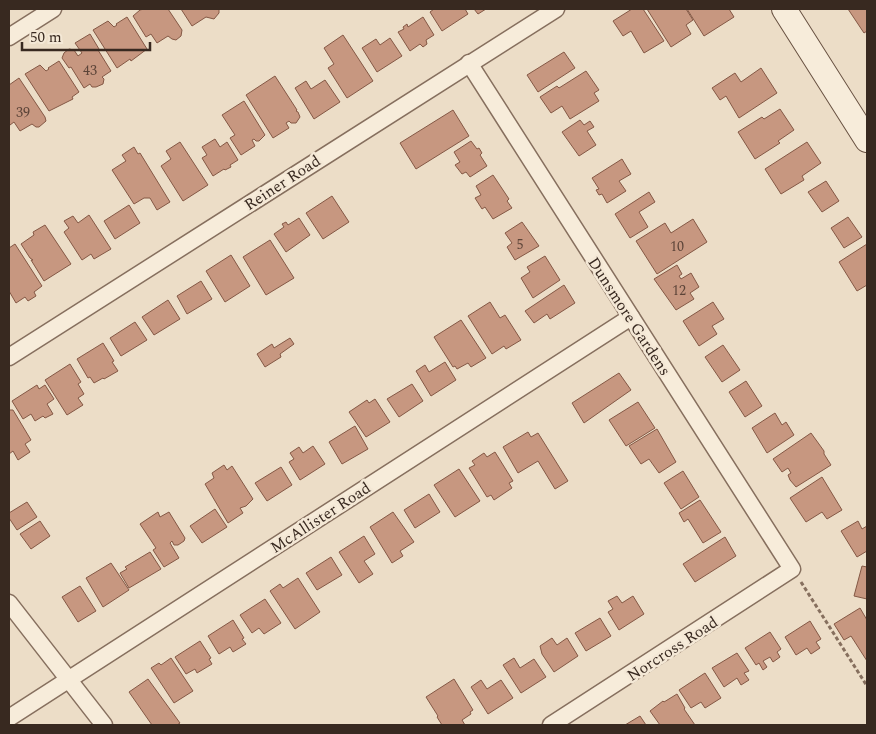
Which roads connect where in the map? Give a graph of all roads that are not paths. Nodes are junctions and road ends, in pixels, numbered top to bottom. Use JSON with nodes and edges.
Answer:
{"nodes":[{"id":1,"x":53,"y":9,"type":"edge"},
{"id":2,"x":556,"y":9,"type":"edge"},
{"id":3,"x":784,"y":9,"type":"edge"},
{"id":4,"x":9,"y":37,"type":"edge"},
{"id":5,"x":469,"y":63,"type":"junction"},
{"id":6,"x":867,"y":140,"type":"edge"},
{"id":7,"x":631,"y":317,"type":"junction"},
{"id":8,"x":9,"y":357,"type":"edge"},
{"id":9,"x":792,"y":569,"type":"joint"},
{"id":10,"x":9,"y":603,"type":"edge"},
{"id":11,"x":69,"y":680,"type":"junction"},
{"id":12,"x":9,"y":718,"type":"edge"},
{"id":13,"x":104,"y":725,"type":"edge"},
{"id":14,"x":551,"y":725,"type":"edge"}],
"edges":[{"from":1,"to":4,"type":"street"},
{"from":2,"to":5,"type":"street","name":"Reiner Road"},
{"from":3,"to":6,"type":"main road"},
{"from":5,"to":7,"type":"street","name":"Dunsmore Gardens"},
{"from":5,"to":8,"type":"street","name":"Reiner Road"},
{"from":7,"to":9,"type":"street","name":"Dunsmore Gardens"},
{"from":7,"to":11,"type":"street","name":"McAllister Road"},
{"from":9,"to":14,"type":"street","name":"Norcross Road"},
{"from":10,"to":11,"type":"street"},
{"from":11,"to":12,"type":"street","name":"McAllister Road"},
{"from":11,"to":13,"type":"street"}]}
